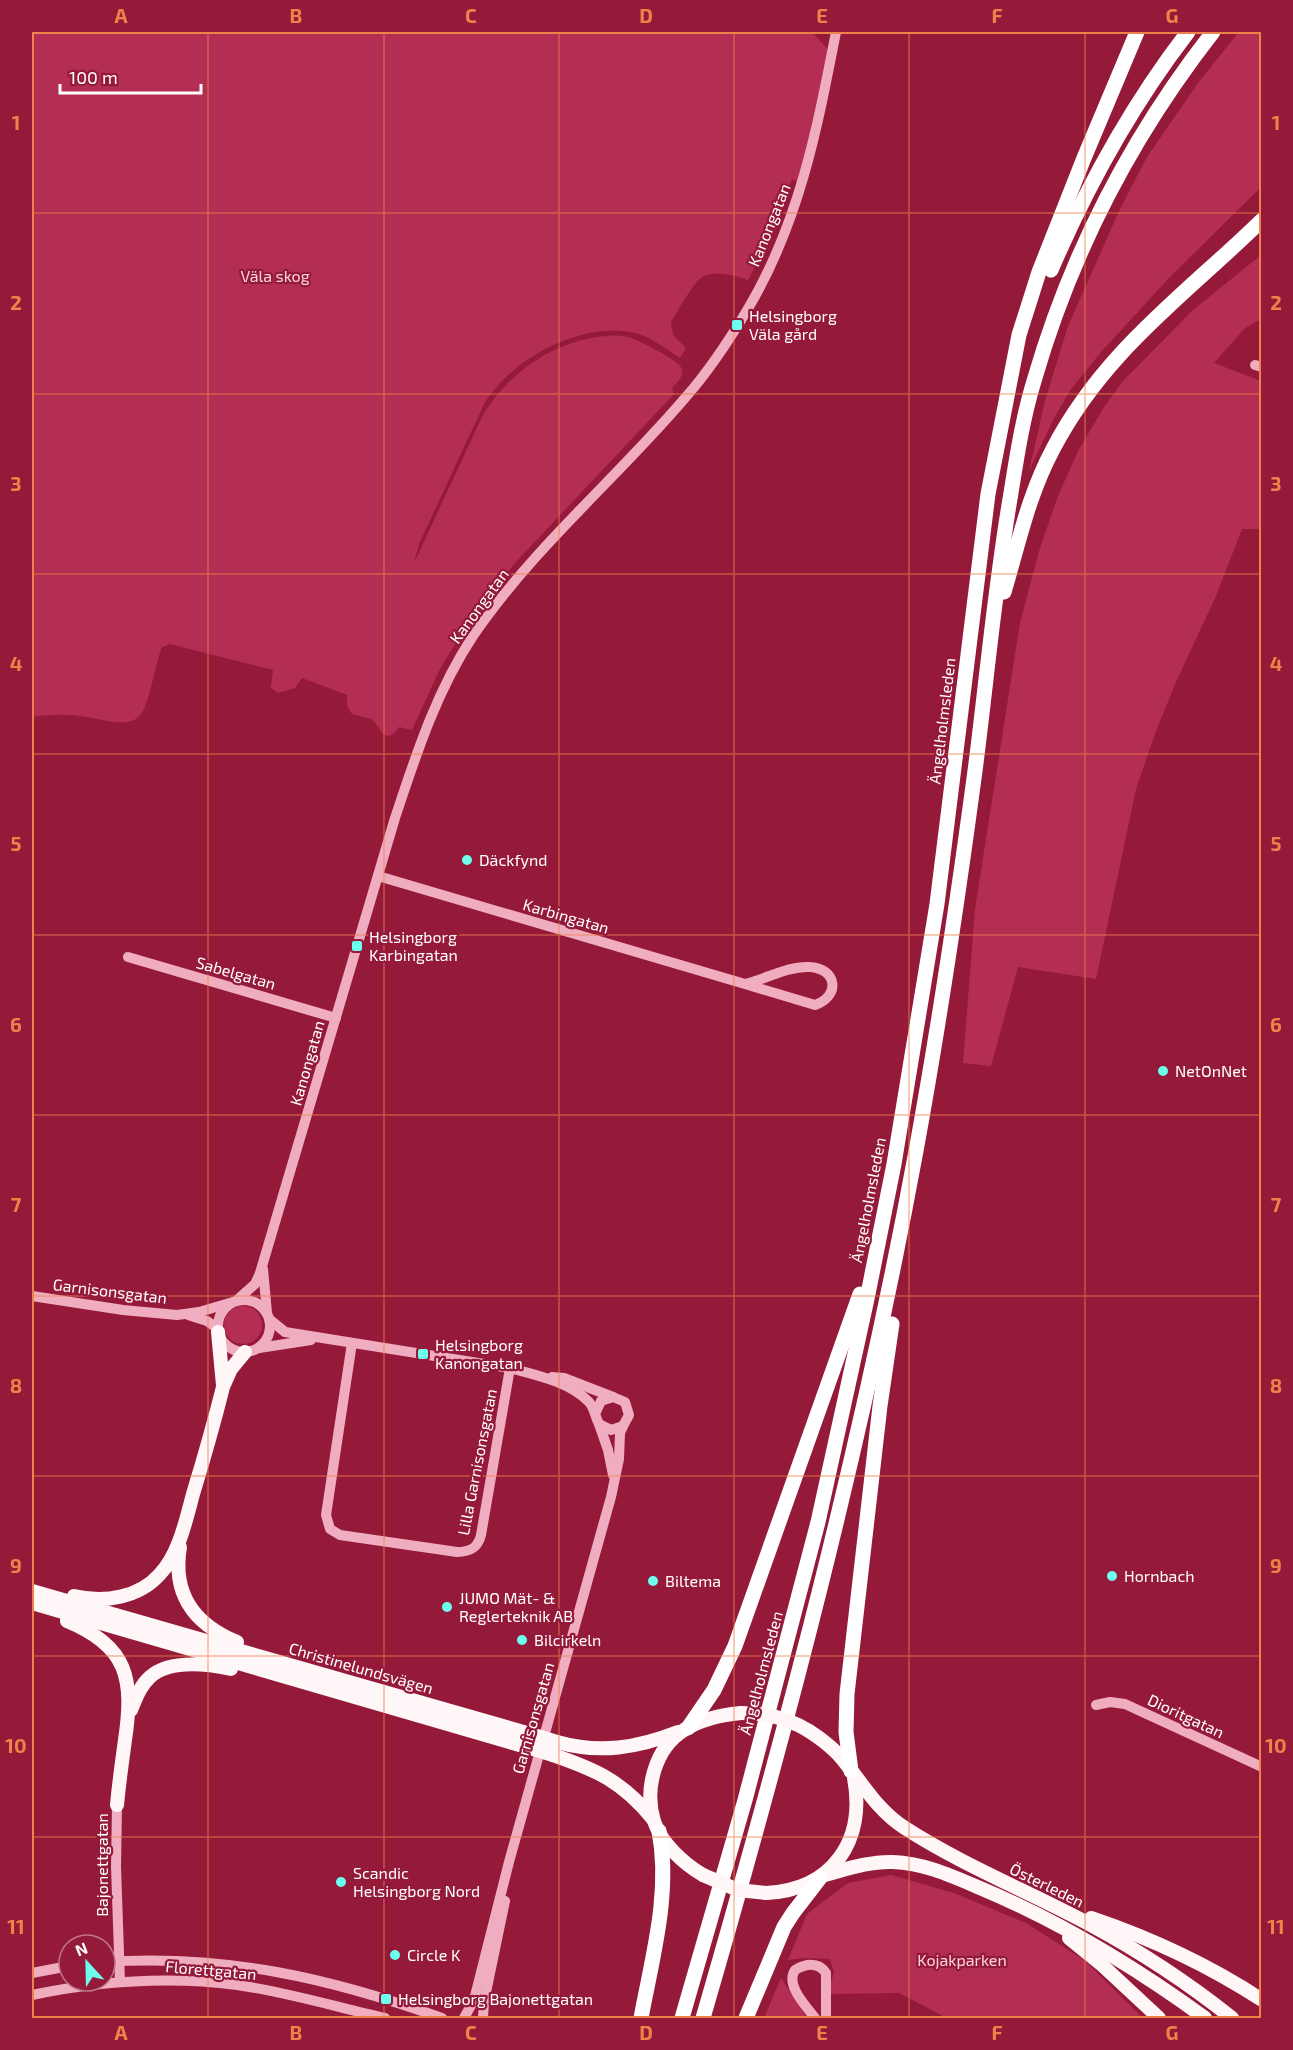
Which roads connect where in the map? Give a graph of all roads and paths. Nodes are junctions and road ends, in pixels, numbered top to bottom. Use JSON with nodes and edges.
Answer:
{"nodes":[{"id":1,"x":836,"y":32,"type":"edge"},
{"id":2,"x":1137,"y":32,"type":"edge"},
{"id":3,"x":1188,"y":32,"type":"edge"},
{"id":4,"x":1213,"y":32,"type":"edge"},
{"id":5,"x":1262,"y":220,"type":"edge"},
{"id":6,"x":1012,"y":373,"type":"junction"},
{"id":7,"x":990,"y":638,"type":"junction"},
{"id":8,"x":378,"y":876,"type":"junction"},
{"id":9,"x":128,"y":957,"type":"dead end"},
{"id":10,"x":746,"y":984,"type":"junction"},
{"id":11,"x":336,"y":1018,"type":"junction"},
{"id":12,"x":907,"y":1199,"type":"junction"},
{"id":13,"x":879,"y":1237,"type":"junction"},
{"id":14,"x":263,"y":1265,"type":"junction"},
{"id":15,"x":32,"y":1296,"type":"edge"},
{"id":16,"x":234,"y":1301,"type":"junction"},
{"id":17,"x":185,"y":1315,"type":"junction"},
{"id":18,"x":268,"y":1317,"type":"junction"},
{"id":19,"x":218,"y":1331,"type":"junction"},
{"id":20,"x":327,"y":1339,"type":"junction"},
{"id":21,"x":352,"y":1343,"type":"junction"},
{"id":22,"x":248,"y":1351,"type":"junction"},
{"id":23,"x":510,"y":1368,"type":"junction"},
{"id":24,"x":542,"y":1377,"type":"junction"},
{"id":25,"x":223,"y":1387,"type":"junction"},
{"id":26,"x":613,"y":1397,"type":"junction"},
{"id":27,"x":596,"y":1412,"type":"junction"},
{"id":28,"x":600,"y":1424,"type":"junction"},
{"id":29,"x":623,"y":1426,"type":"junction"},
{"id":30,"x":614,"y":1478,"type":"junction"},
{"id":31,"x":183,"y":1530,"type":"junction"},
{"id":32,"x":32,"y":1589,"type":"edge"},
{"id":33,"x":32,"y":1604,"type":"edge"},
{"id":34,"x":300,"y":1667,"type":"junction"},
{"id":35,"x":335,"y":1691,"type":"junction"},
{"id":36,"x":1096,"y":1705,"type":"dead end"},
{"id":37,"x":128,"y":1717,"type":"junction"},
{"id":38,"x":686,"y":1729,"type":"junction"},
{"id":39,"x":532,"y":1742,"type":"junction"},
{"id":40,"x":555,"y":1748,"type":"junction"},
{"id":41,"x":1262,"y":1767,"type":"edge"},
{"id":42,"x":853,"y":1773,"type":"junction"},
{"id":43,"x":117,"y":1805,"type":"joint"},
{"id":44,"x":656,"y":1826,"type":"junction"},
{"id":45,"x":509,"y":1862,"type":"junction"},
{"id":46,"x":823,"y":1876,"type":"junction"},
{"id":47,"x":1045,"y":1902,"type":"junction"},
{"id":48,"x":1047,"y":1919,"type":"junction"},
{"id":49,"x":118,"y":1961,"type":"junction"},
{"id":50,"x":57,"y":1968,"type":"edge"},
{"id":51,"x":32,"y":1973,"type":"edge"},
{"id":52,"x":120,"y":1982,"type":"junction"},
{"id":53,"x":32,"y":1995,"type":"edge"},
{"id":54,"x":1262,"y":2000,"type":"edge"},
{"id":55,"x":463,"y":2018,"type":"edge"},
{"id":56,"x":385,"y":2019,"type":"edge"},
{"id":57,"x":442,"y":2019,"type":"edge"},
{"id":58,"x":475,"y":2019,"type":"edge"},
{"id":59,"x":483,"y":2019,"type":"edge"},
{"id":60,"x":641,"y":2019,"type":"edge"},
{"id":61,"x":682,"y":2019,"type":"edge"},
{"id":62,"x":703,"y":2019,"type":"edge"},
{"id":63,"x":746,"y":2019,"type":"edge"},
{"id":64,"x":814,"y":2019,"type":"edge"},
{"id":65,"x":826,"y":2019,"type":"edge"},
{"id":66,"x":1159,"y":2019,"type":"edge"},
{"id":67,"x":1205,"y":2019,"type":"edge"},
{"id":68,"x":1232,"y":2019,"type":"edge"}],
"edges":[{"from":1,"to":8,"type":"street","name":"Kanongatan"},
{"from":2,"to":6,"type":"highway"},
{"from":3,"to":6,"type":"highway"},
{"from":4,"to":7,"type":"highway"},
{"from":5,"to":7,"type":"highway"},
{"from":6,"to":13,"type":"highway","name":"Ängelholmsleden"},
{"from":7,"to":12,"type":"highway"},
{"from":8,"to":10,"type":"street","name":"Karbingatan"},
{"from":8,"to":11,"type":"street","name":"Kanongatan"},
{"from":9,"to":11,"type":"street","name":"Sabelgatan"},
{"from":10,"to":10,"type":"street","name":"Karbingatan"},
{"from":11,"to":14,"type":"street","name":"Kanongatan"},
{"from":12,"to":42,"type":"highway"},
{"from":12,"to":62,"type":"highway"},
{"from":13,"to":38,"type":"highway"},
{"from":13,"to":61,"type":"highway","name":"Ängelholmsleden"},
{"from":14,"to":16,"type":"street","name":"Kanongatan"},
{"from":14,"to":18,"type":"street","name":"Kanongatan"},
{"from":15,"to":17,"type":"street","name":"Garnisonsgatan"},
{"from":16,"to":17,"type":"street","name":"Garnisonsgatan"},
{"from":16,"to":18,"type":"street"},
{"from":16,"to":19,"type":"street"},
{"from":17,"to":19,"type":"street","name":"Garnisonsgatan"},
{"from":18,"to":20,"type":"street","name":"Garnisonsgatan"},
{"from":18,"to":22,"type":"street"},
{"from":19,"to":22,"type":"street"},
{"from":19,"to":25,"type":"main road"},
{"from":20,"to":21,"type":"street","name":"Garnisonsgatan"},
{"from":20,"to":22,"type":"street","name":"Garnisonsgatan"},
{"from":21,"to":23,"type":"street","name":"Garnisonsgatan"},
{"from":21,"to":23,"type":"street","name":"Lilla Garnisonsgatan"},
{"from":22,"to":25,"type":"main road"},
{"from":23,"to":24,"type":"street","name":"Garnisonsgatan"},
{"from":24,"to":26,"type":"street","name":"Garnisonsgatan"},
{"from":24,"to":27,"type":"street","name":"Garnisonsgatan"},
{"from":25,"to":31,"type":"main road"},
{"from":26,"to":27,"type":"street"},
{"from":26,"to":29,"type":"street","name":"Garnisonsgatan"},
{"from":27,"to":28,"type":"street","name":"Garnisonsgatan"},
{"from":28,"to":29,"type":"street"},
{"from":28,"to":30,"type":"street","name":"Garnisonsgatan"},
{"from":29,"to":30,"type":"street","name":"Garnisonsgatan"},
{"from":30,"to":45,"type":"street","name":"Garnisonsgatan"},
{"from":31,"to":32,"type":"main road"},
{"from":31,"to":34,"type":"main road"},
{"from":32,"to":34,"type":"main road","name":"Christinelundsvägen"},
{"from":33,"to":35,"type":"main road","name":"Christinelundsvägen"},
{"from":33,"to":37,"type":"main road"},
{"from":34,"to":39,"type":"main road","name":"Christinelundsvägen"},
{"from":35,"to":37,"type":"main road"},
{"from":35,"to":39,"type":"main road","name":"Christinelundsvägen"},
{"from":36,"to":41,"type":"street","name":"Dioritgatan"},
{"from":37,"to":43,"type":"main road"},
{"from":38,"to":40,"type":"main road","name":"Christinelundsvägen"},
{"from":38,"to":42,"type":"main road","bridge":true},
{"from":38,"to":44,"type":"main road"},
{"from":39,"to":40,"type":"main road","name":"Christinelundsvägen","bridge":true},
{"from":40,"to":44,"type":"main road","name":"Christinelundsvägen"},
{"from":42,"to":46,"type":"main road"},
{"from":42,"to":47,"type":"main road","name":"Österleden"},
{"from":43,"to":49,"type":"street","name":"Bajonettgatan"},
{"from":44,"to":46,"type":"main road","bridge":true},
{"from":44,"to":60,"type":"highway"},
{"from":45,"to":55,"type":"street","name":"Garnisonsgatan"},
{"from":45,"to":59,"type":"street","name":"Garnisonsgatan"},
{"from":46,"to":48,"type":"main road","name":"Österleden"},
{"from":46,"to":63,"type":"highway"},
{"from":47,"to":54,"type":"main road"},
{"from":47,"to":68,"type":"main road","name":"Österleden"},
{"from":48,"to":66,"type":"main road"},
{"from":48,"to":67,"type":"main road","name":"Österleden"},
{"from":49,"to":52,"type":"street","name":"Bajonettgatan"},
{"from":49,"to":57,"type":"street","name":"Florettgatan"},
{"from":50,"to":51,"type":"street"},
{"from":52,"to":53,"type":"street","name":"Florettgatan"},
{"from":52,"to":56,"type":"street","name":"Florettgatan"},
{"from":55,"to":58,"type":"street","name":"Garnisonsgatan"},
{"from":64,"to":65,"type":"street"}]}
